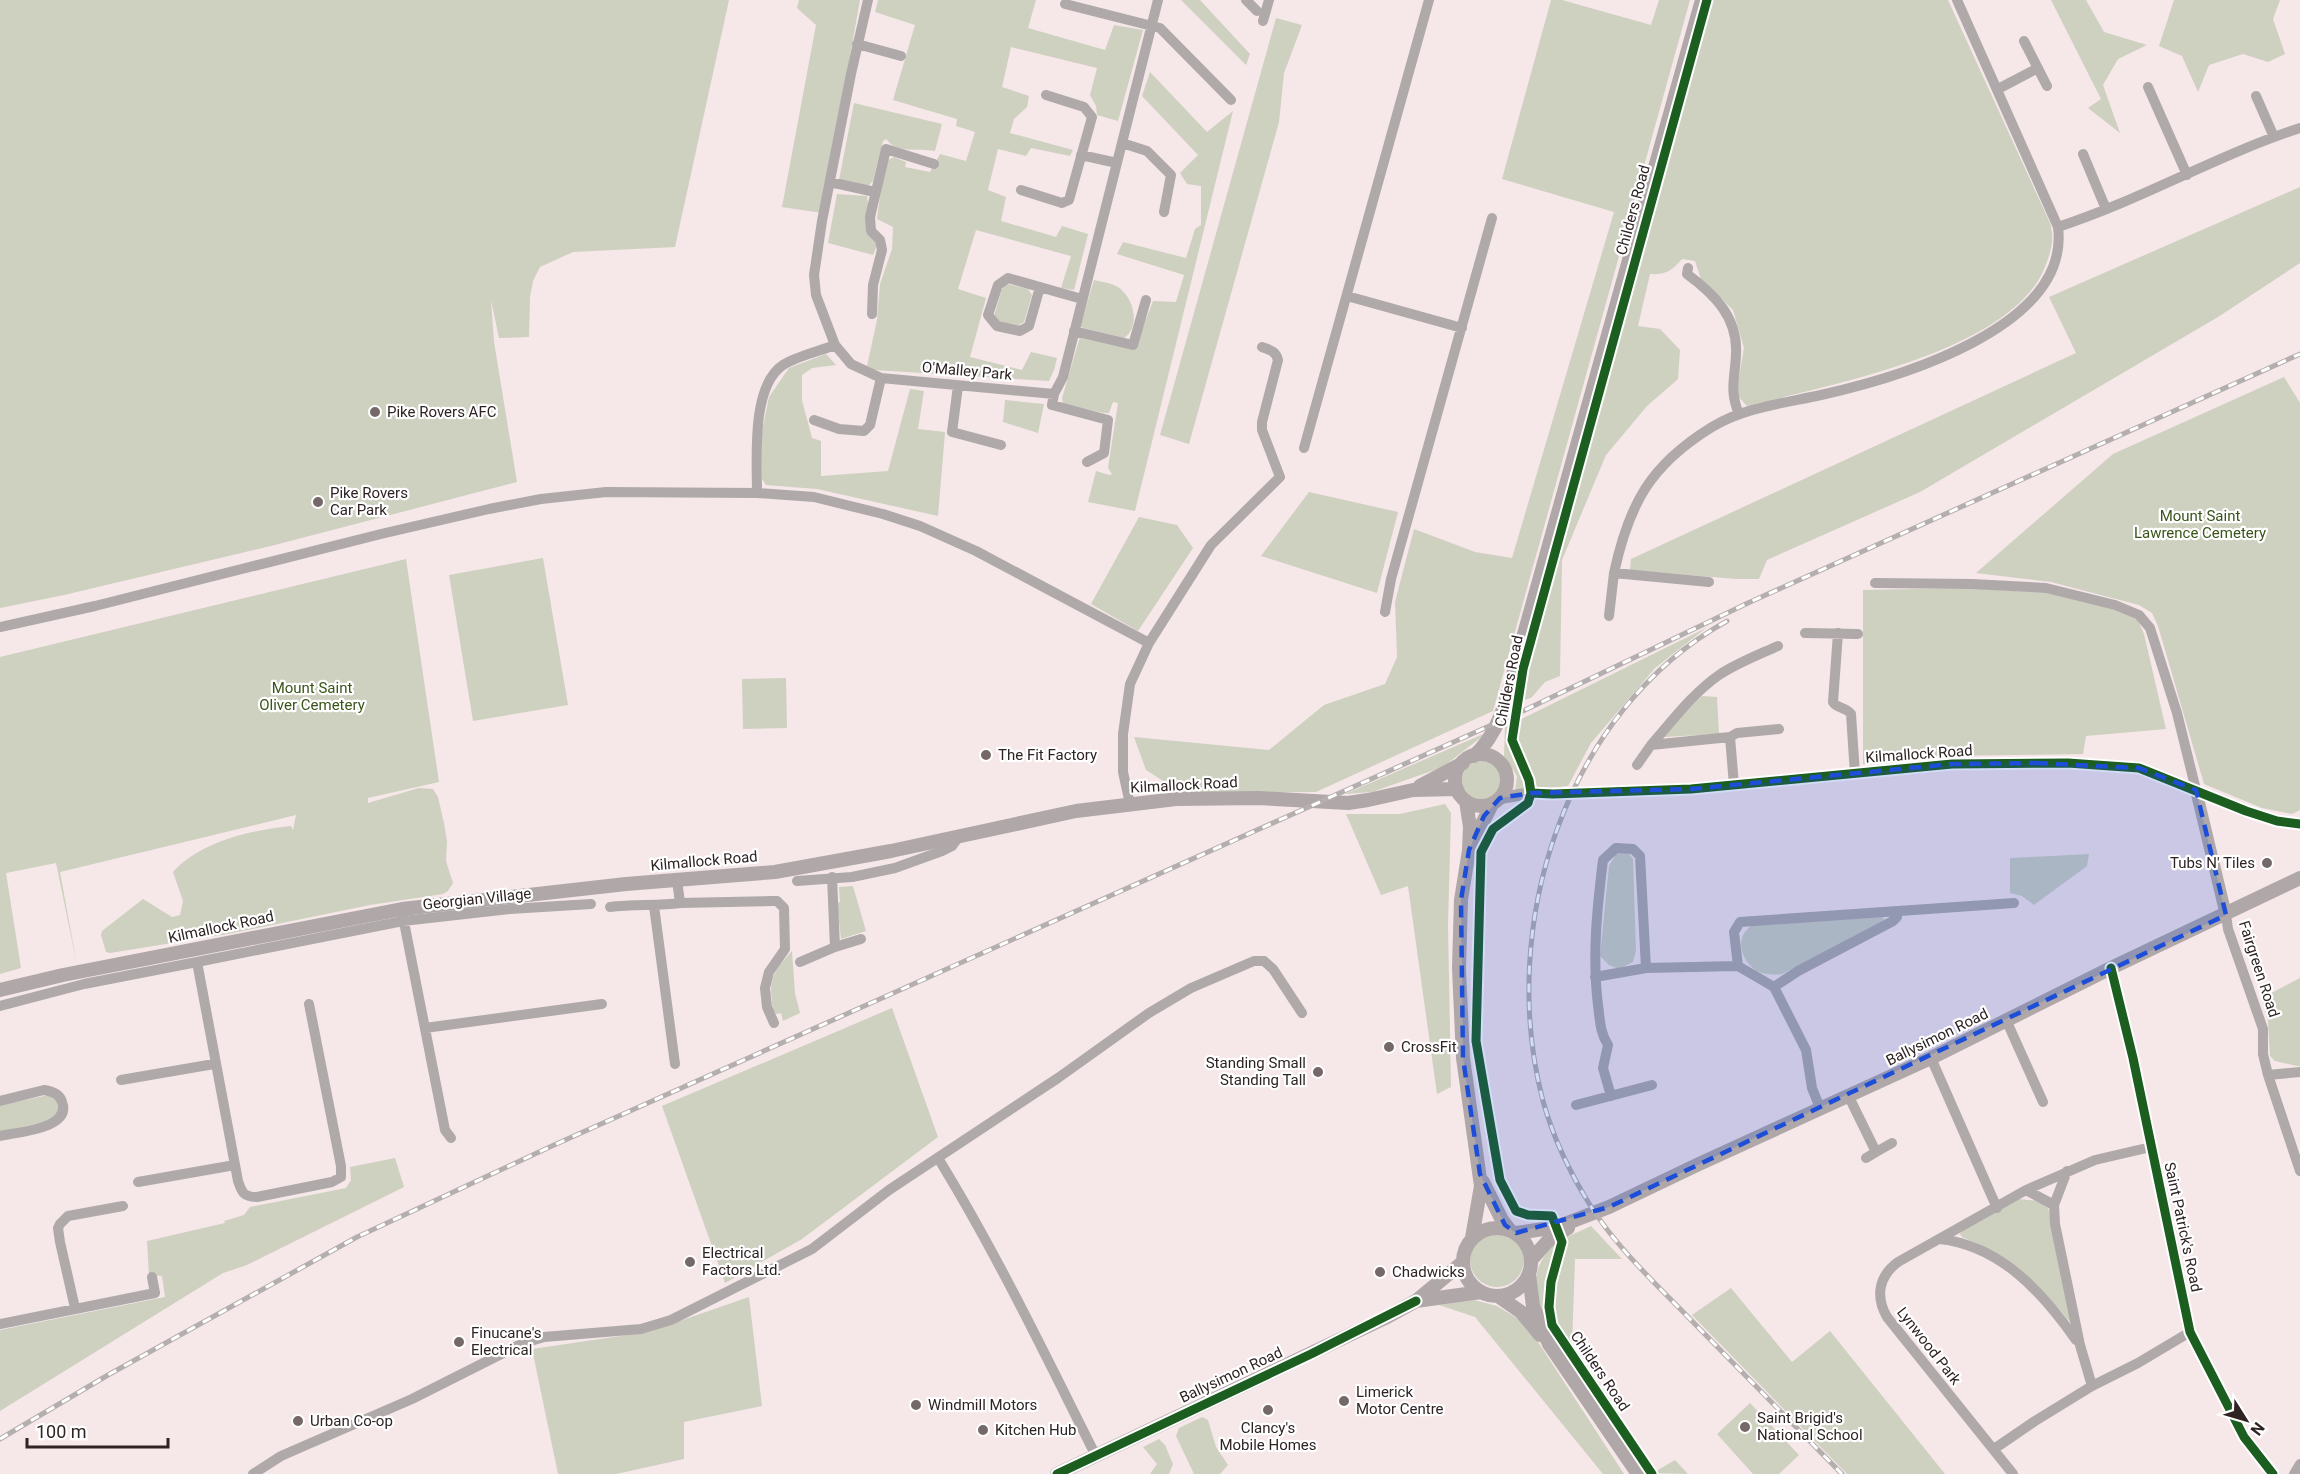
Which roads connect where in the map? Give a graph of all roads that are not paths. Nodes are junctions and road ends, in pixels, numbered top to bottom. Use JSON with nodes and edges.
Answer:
{"nodes":[{"id":1,"x":867,"y":0,"type":"edge"},
{"id":2,"x":1158,"y":0,"type":"edge"},
{"id":3,"x":1246,"y":0,"type":"edge"},
{"id":4,"x":1269,"y":0,"type":"edge"},
{"id":5,"x":1429,"y":0,"type":"edge"},
{"id":6,"x":1702,"y":0,"type":"edge"},
{"id":7,"x":1957,"y":0,"type":"edge"},
{"id":8,"x":1065,"y":4,"type":"dead end"},
{"id":9,"x":1257,"y":10,"type":"dead end"},
{"id":10,"x":1263,"y":21,"type":"dead end"},
{"id":11,"x":1152,"y":26,"type":"junction"},
{"id":12,"x":2024,"y":41,"type":"dead end"},
{"id":13,"x":856,"y":44,"type":"junction"},
{"id":14,"x":901,"y":56,"type":"dead end"},
{"id":15,"x":2038,"y":68,"type":"junction"},
{"id":16,"x":2047,"y":86,"type":"dead end"},
{"id":17,"x":2148,"y":87,"type":"dead end"},
{"id":18,"x":1998,"y":89,"type":"junction"},
{"id":19,"x":1046,"y":95,"type":"dead end"},
{"id":20,"x":2256,"y":96,"type":"dead end"},
{"id":21,"x":1231,"y":100,"type":"dead end"},
{"id":22,"x":2300,"y":128,"type":"edge"},
{"id":23,"x":2274,"y":137,"type":"junction"},
{"id":24,"x":1122,"y":143,"type":"junction"},
{"id":25,"x":2083,"y":153,"type":"dead end"},
{"id":26,"x":1081,"y":154,"type":"junction"},
{"id":27,"x":1117,"y":163,"type":"junction"},
{"id":28,"x":934,"y":164,"type":"dead end"},
{"id":29,"x":2187,"y":175,"type":"junction"},
{"id":30,"x":830,"y":182,"type":"junction"},
{"id":31,"x":1021,"y":189,"type":"dead end"},
{"id":32,"x":875,"y":192,"type":"junction"},
{"id":33,"x":2106,"y":209,"type":"junction"},
{"id":34,"x":1164,"y":212,"type":"dead end"},
{"id":35,"x":1492,"y":218,"type":"dead end"},
{"id":36,"x":2058,"y":227,"type":"junction"},
{"id":37,"x":1688,"y":268,"type":"dead end"},
{"id":38,"x":1040,"y":287,"type":"junction"},
{"id":39,"x":1347,"y":296,"type":"junction"},
{"id":40,"x":1082,"y":299,"type":"junction"},
{"id":41,"x":1146,"y":300,"type":"dead end"},
{"id":42,"x":872,"y":314,"type":"dead end"},
{"id":43,"x":1462,"y":328,"type":"junction"},
{"id":44,"x":1074,"y":331,"type":"junction"},
{"id":45,"x":835,"y":345,"type":"junction"},
{"id":46,"x":1262,"y":347,"type":"dead end"},
{"id":47,"x":881,"y":378,"type":"junction"},
{"id":48,"x":958,"y":386,"type":"junction"},
{"id":49,"x":1054,"y":394,"type":"junction"},
{"id":50,"x":1739,"y":414,"type":"junction"},
{"id":51,"x":814,"y":420,"type":"dead end"},
{"id":52,"x":1001,"y":445,"type":"dead end"},
{"id":53,"x":1304,"y":448,"type":"dead end"},
{"id":54,"x":1087,"y":462,"type":"dead end"},
{"id":55,"x":757,"y":493,"type":"junction"},
{"id":56,"x":1614,"y":573,"type":"junction"},
{"id":57,"x":1709,"y":582,"type":"dead end"},
{"id":58,"x":1875,"y":583,"type":"dead end"},
{"id":59,"x":1385,"y":612,"type":"dead end"},
{"id":60,"x":1609,"y":616,"type":"dead end"},
{"id":61,"x":0,"y":627,"type":"edge"},
{"id":62,"x":1805,"y":633,"type":"dead end"},
{"id":63,"x":1838,"y":633,"type":"junction"},
{"id":64,"x":1858,"y":634,"type":"dead end"},
{"id":65,"x":1149,"y":643,"type":"junction"},
{"id":66,"x":1778,"y":646,"type":"dead end"},
{"id":67,"x":1498,"y":724,"type":"junction"},
{"id":68,"x":1779,"y":729,"type":"dead end"},
{"id":69,"x":1730,"y":737,"type":"junction"},
{"id":70,"x":1651,"y":745,"type":"junction"},
{"id":71,"x":1469,"y":759,"type":"junction"},
{"id":72,"x":1501,"y":764,"type":"junction"},
{"id":73,"x":1637,"y":765,"type":"dead end"},
{"id":74,"x":1855,"y":774,"type":"junction"},
{"id":75,"x":1734,"y":785,"type":"junction"},
{"id":76,"x":1457,"y":789,"type":"junction"},
{"id":77,"x":1413,"y":790,"type":"junction"},
{"id":78,"x":2196,"y":790,"type":"junction"},
{"id":79,"x":1466,"y":801,"type":"junction"},
{"id":80,"x":1496,"y":801,"type":"junction"},
{"id":81,"x":1130,"y":804,"type":"junction"},
{"id":82,"x":2300,"y":824,"type":"edge"},
{"id":83,"x":960,"y":835,"type":"junction"},
{"id":84,"x":1469,"y":850,"type":"junction"},
{"id":85,"x":891,"y":851,"type":"junction"},
{"id":86,"x":895,"y":868,"type":"junction"},
{"id":87,"x":832,"y":877,"type":"junction"},
{"id":88,"x":2300,"y":878,"type":"edge"},
{"id":89,"x":677,"y":880,"type":"junction"},
{"id":90,"x":797,"y":881,"type":"dead end"},
{"id":91,"x":680,"y":903,"type":"junction"},
{"id":92,"x":2014,"y":903,"type":"dead end"},
{"id":93,"x":510,"y":904,"type":"junction"},
{"id":94,"x":591,"y":904,"type":"dead end"},
{"id":95,"x":654,"y":906,"type":"junction"},
{"id":96,"x":610,"y":907,"type":"dead end"},
{"id":97,"x":1898,"y":911,"type":"junction"},
{"id":98,"x":403,"y":915,"type":"junction"},
{"id":99,"x":2226,"y":915,"type":"junction"},
{"id":100,"x":308,"y":933,"type":"junction"},
{"id":101,"x":861,"y":939,"type":"dead end"},
{"id":102,"x":836,"y":947,"type":"junction"},
{"id":103,"x":197,"y":962,"type":"junction"},
{"id":104,"x":800,"y":962,"type":"dead end"},
{"id":105,"x":1738,"y":966,"type":"junction"},
{"id":106,"x":1646,"y":968,"type":"junction"},
{"id":107,"x":2111,"y":968,"type":"junction"},
{"id":108,"x":127,"y":969,"type":"junction"},
{"id":109,"x":1594,"y":976,"type":"junction"},
{"id":110,"x":1774,"y":987,"type":"junction"},
{"id":111,"x":0,"y":990,"type":"edge"},
{"id":112,"x":309,"y":1004,"type":"dead end"},
{"id":113,"x":602,"y":1004,"type":"dead end"},
{"id":114,"x":0,"y":1006,"type":"edge"},
{"id":115,"x":1302,"y":1013,"type":"dead end"},
{"id":116,"x":2007,"y":1022,"type":"junction"},
{"id":117,"x":774,"y":1023,"type":"dead end"},
{"id":118,"x":425,"y":1028,"type":"junction"},
{"id":119,"x":1931,"y":1058,"type":"junction"},
{"id":120,"x":214,"y":1064,"type":"junction"},
{"id":121,"x":675,"y":1064,"type":"dead end"},
{"id":122,"x":2300,"y":1072,"type":"edge"},
{"id":123,"x":2268,"y":1075,"type":"junction"},
{"id":124,"x":121,"y":1080,"type":"dead end"},
{"id":125,"x":1652,"y":1085,"type":"dead end"},
{"id":126,"x":1611,"y":1096,"type":"junction"},
{"id":127,"x":1849,"y":1097,"type":"junction"},
{"id":128,"x":0,"y":1101,"type":"edge"},
{"id":129,"x":2043,"y":1102,"type":"dead end"},
{"id":130,"x":1576,"y":1106,"type":"dead end"},
{"id":131,"x":1820,"y":1108,"type":"junction"},
{"id":132,"x":0,"y":1136,"type":"edge"},
{"id":133,"x":451,"y":1138,"type":"dead end"},
{"id":134,"x":1892,"y":1143,"type":"dead end"},
{"id":135,"x":2151,"y":1147,"type":"junction"},
{"id":136,"x":1876,"y":1152,"type":"junction"},
{"id":137,"x":938,"y":1158,"type":"junction"},
{"id":138,"x":1866,"y":1158,"type":"dead end"},
{"id":139,"x":235,"y":1165,"type":"junction"},
{"id":140,"x":2067,"y":1171,"type":"junction"},
{"id":141,"x":2300,"y":1172,"type":"edge"},
{"id":142,"x":1480,"y":1174,"type":"junction"},
{"id":143,"x":138,"y":1182,"type":"dead end"},
{"id":144,"x":2026,"y":1190,"type":"junction"},
{"id":145,"x":2054,"y":1205,"type":"junction"},
{"id":146,"x":123,"y":1206,"type":"dead end"},
{"id":147,"x":1997,"y":1208,"type":"junction"},
{"id":148,"x":1586,"y":1217,"type":"junction"},
{"id":149,"x":1513,"y":1231,"type":"junction"},
{"id":150,"x":1472,"y":1238,"type":"junction"},
{"id":151,"x":1940,"y":1239,"type":"junction"},
{"id":152,"x":1532,"y":1260,"type":"junction"},
{"id":153,"x":1462,"y":1262,"type":"junction"},
{"id":154,"x":1529,"y":1275,"type":"junction"},
{"id":155,"x":152,"y":1277,"type":"dead end"},
{"id":156,"x":1481,"y":1292,"type":"junction"},
{"id":157,"x":1498,"y":1296,"type":"junction"},
{"id":158,"x":1416,"y":1301,"type":"junction"},
{"id":159,"x":75,"y":1308,"type":"junction"},
{"id":160,"x":0,"y":1324,"type":"edge"},
{"id":161,"x":2190,"y":1332,"type":"junction"},
{"id":162,"x":1549,"y":1344,"type":"junction"},
{"id":163,"x":2080,"y":1345,"type":"junction"},
{"id":164,"x":2092,"y":1386,"type":"junction"},
{"id":165,"x":1994,"y":1449,"type":"junction"},
{"id":166,"x":1096,"y":1456,"type":"junction"},
{"id":167,"x":2300,"y":1464,"type":"edge"},
{"id":168,"x":253,"y":1474,"type":"edge"},
{"id":169,"x":1057,"y":1474,"type":"edge"},
{"id":170,"x":1638,"y":1474,"type":"edge"},
{"id":171,"x":2013,"y":1474,"type":"edge"},
{"id":172,"x":2273,"y":1474,"type":"edge"},
{"id":173,"x":2294,"y":1474,"type":"edge"}],
"edges":[{"from":1,"to":13,"type":"street","name":"O'Malley Park"},
{"from":2,"to":11,"type":"street"},
{"from":3,"to":9,"type":"street"},
{"from":4,"to":10,"type":"street"},
{"from":5,"to":39,"type":"street"},
{"from":6,"to":67,"type":"main road","name":"Childers Road"},
{"from":7,"to":18,"type":"street"},
{"from":8,"to":11,"type":"street"},
{"from":11,"to":21,"type":"street"},
{"from":11,"to":24,"type":"street"},
{"from":12,"to":15,"type":"street"},
{"from":13,"to":14,"type":"street"},
{"from":13,"to":30,"type":"street","name":"O'Malley Park"},
{"from":15,"to":16,"type":"street"},
{"from":15,"to":18,"type":"street"},
{"from":17,"to":29,"type":"street"},
{"from":18,"to":36,"type":"street"},
{"from":19,"to":26,"type":"street"},
{"from":20,"to":23,"type":"street"},
{"from":22,"to":23,"type":"street"},
{"from":23,"to":29,"type":"street"},
{"from":24,"to":27,"type":"street"},
{"from":24,"to":34,"type":"street"},
{"from":25,"to":33,"type":"street"},
{"from":26,"to":27,"type":"street"},
{"from":26,"to":31,"type":"street"},
{"from":27,"to":40,"type":"street"},
{"from":28,"to":32,"type":"street"},
{"from":29,"to":33,"type":"street"},
{"from":30,"to":32,"type":"street"},
{"from":30,"to":45,"type":"street","name":"O'Malley Park"},
{"from":32,"to":42,"type":"street"},
{"from":33,"to":36,"type":"street"},
{"from":35,"to":43,"type":"street"},
{"from":36,"to":50,"type":"street"},
{"from":37,"to":50,"type":"street"},
{"from":38,"to":38,"type":"street"},
{"from":38,"to":40,"type":"street"},
{"from":39,"to":43,"type":"street"},
{"from":39,"to":53,"type":"street"},
{"from":40,"to":44,"type":"street"},
{"from":41,"to":44,"type":"street"},
{"from":43,"to":59,"type":"street"},
{"from":44,"to":49,"type":"street"},
{"from":45,"to":47,"type":"street","name":"O'Malley Park"},
{"from":45,"to":55,"type":"street"},
{"from":46,"to":65,"type":"street"},
{"from":47,"to":48,"type":"street","name":"O'Malley Park"},
{"from":47,"to":51,"type":"street"},
{"from":48,"to":49,"type":"street","name":"O'Malley Park"},
{"from":48,"to":52,"type":"street"},
{"from":49,"to":54,"type":"street"},
{"from":50,"to":56,"type":"street"},
{"from":55,"to":61,"type":"street"},
{"from":55,"to":65,"type":"street"},
{"from":56,"to":57,"type":"street"},
{"from":56,"to":60,"type":"street"},
{"from":58,"to":78,"type":"street"},
{"from":62,"to":63,"type":"street"},
{"from":63,"to":64,"type":"street"},
{"from":63,"to":74,"type":"street"},
{"from":65,"to":81,"type":"street"},
{"from":66,"to":70,"type":"street"},
{"from":67,"to":71,"type":"main road","name":"Childers Road"},
{"from":67,"to":72,"type":"main road","name":"Childers Road"},
{"from":68,"to":69,"type":"street"},
{"from":69,"to":70,"type":"street"},
{"from":69,"to":75,"type":"street"},
{"from":70,"to":73,"type":"street"},
{"from":71,"to":72,"type":"main road"},
{"from":71,"to":76,"type":"main road"},
{"from":71,"to":77,"type":"main road","name":"Kilmallock Road"},
{"from":72,"to":80,"type":"main road"},
{"from":74,"to":75,"type":"street","name":"Kilmallock Road"},
{"from":74,"to":78,"type":"street","name":"Kilmallock Road"},
{"from":75,"to":80,"type":"street","name":"Kilmallock Road"},
{"from":76,"to":77,"type":"main road","name":"Kilmallock Road"},
{"from":76,"to":79,"type":"main road"},
{"from":77,"to":81,"type":"main road","name":"Kilmallock Road"},
{"from":78,"to":82,"type":"street","name":"Kilmallock Road"},
{"from":78,"to":99,"type":"street"},
{"from":79,"to":80,"type":"main road"},
{"from":79,"to":84,"type":"main road"},
{"from":80,"to":84,"type":"main road"},
{"from":81,"to":83,"type":"main road","name":"Kilmallock Road"},
{"from":83,"to":85,"type":"main road","name":"Kilmallock Road"},
{"from":83,"to":86,"type":"street"},
{"from":84,"to":142,"type":"main road"},
{"from":85,"to":86,"type":"street"},
{"from":85,"to":89,"type":"main road","name":"Kilmallock Road"},
{"from":86,"to":87,"type":"street"},
{"from":87,"to":90,"type":"street"},
{"from":87,"to":102,"type":"street"},
{"from":88,"to":99,"type":"main road","name":"Ballysimon Road"},
{"from":89,"to":91,"type":"street"},
{"from":89,"to":93,"type":"main road","name":"Kilmallock Road"},
{"from":91,"to":95,"type":"street"},
{"from":91,"to":117,"type":"street"},
{"from":92,"to":97,"type":"street"},
{"from":93,"to":94,"type":"street","name":"Georgian Village"},
{"from":93,"to":98,"type":"main road","name":"Kilmallock Road"},
{"from":95,"to":96,"type":"street"},
{"from":95,"to":121,"type":"street"},
{"from":97,"to":105,"type":"street"},
{"from":97,"to":110,"type":"street"},
{"from":98,"to":100,"type":"main road","name":"Kilmallock Road"},
{"from":98,"to":118,"type":"street","name":"Georgian Village"},
{"from":99,"to":107,"type":"main road","name":"Ballysimon Road"},
{"from":99,"to":123,"type":"street","name":"Fairgreen Road"},
{"from":100,"to":103,"type":"street"},
{"from":100,"to":108,"type":"main road","name":"Kilmallock Road"},
{"from":101,"to":102,"type":"street"},
{"from":102,"to":104,"type":"street"},
{"from":103,"to":108,"type":"street"},
{"from":103,"to":120,"type":"street"},
{"from":105,"to":106,"type":"street"},
{"from":105,"to":110,"type":"street"},
{"from":106,"to":109,"type":"street"},
{"from":106,"to":109,"type":"street"},
{"from":107,"to":116,"type":"main road","name":"Ballysimon Road"},
{"from":107,"to":135,"type":"street","name":"Saint Patrick's Road"},
{"from":108,"to":111,"type":"main road","name":"Kilmallock Road"},
{"from":108,"to":114,"type":"street"},
{"from":109,"to":126,"type":"street"},
{"from":110,"to":131,"type":"street"},
{"from":112,"to":139,"type":"street"},
{"from":113,"to":118,"type":"street"},
{"from":115,"to":137,"type":"street"},
{"from":116,"to":119,"type":"main road","name":"Ballysimon Road"},
{"from":116,"to":129,"type":"street"},
{"from":118,"to":133,"type":"street","name":"Georgian Village"},
{"from":119,"to":127,"type":"main road","name":"Ballysimon Road"},
{"from":119,"to":147,"type":"street"},
{"from":120,"to":124,"type":"street"},
{"from":120,"to":139,"type":"street"},
{"from":122,"to":123,"type":"street"},
{"from":123,"to":141,"type":"street","name":"Fairgreen Road"},
{"from":125,"to":126,"type":"street"},
{"from":126,"to":130,"type":"street"},
{"from":127,"to":131,"type":"main road","name":"Ballysimon Road"},
{"from":127,"to":136,"type":"street"},
{"from":128,"to":132,"type":"street"},
{"from":131,"to":148,"type":"main road","name":"Ballysimon Road"},
{"from":134,"to":136,"type":"street"},
{"from":135,"to":140,"type":"street","name":"Lynwood Park"},
{"from":135,"to":161,"type":"street","name":"Saint Patrick's Road"},
{"from":136,"to":138,"type":"street"},
{"from":137,"to":166,"type":"street"},
{"from":137,"to":168,"type":"street"},
{"from":139,"to":143,"type":"street"},
{"from":140,"to":144,"type":"street","name":"Lynwood Park"},
{"from":140,"to":145,"type":"street"},
{"from":142,"to":149,"type":"main road"},
{"from":142,"to":150,"type":"main road"},
{"from":144,"to":145,"type":"street"},
{"from":144,"to":147,"type":"street","name":"Lynwood Park"},
{"from":145,"to":163,"type":"street"},
{"from":146,"to":159,"type":"street"},
{"from":147,"to":151,"type":"street","name":"Lynwood Park"},
{"from":148,"to":149,"type":"main road","name":"Ballysimon Road"},
{"from":148,"to":152,"type":"main road","name":"Ballysimon Road"},
{"from":149,"to":150,"type":"main road"},
{"from":149,"to":152,"type":"main road"},
{"from":150,"to":153,"type":"main road"},
{"from":151,"to":163,"type":"street"},
{"from":151,"to":165,"type":"street","name":"Lynwood Park"},
{"from":152,"to":154,"type":"main road"},
{"from":153,"to":156,"type":"main road"},
{"from":153,"to":158,"type":"main road","name":"Ballysimon Road"},
{"from":154,"to":157,"type":"main road"},
{"from":154,"to":162,"type":"main road","name":"Childers Road"},
{"from":155,"to":159,"type":"street"},
{"from":156,"to":157,"type":"main road"},
{"from":156,"to":158,"type":"main road","name":"Ballysimon Road"},
{"from":157,"to":162,"type":"main road","name":"Childers Road"},
{"from":158,"to":166,"type":"main road","name":"Ballysimon Road"},
{"from":159,"to":160,"type":"street"},
{"from":161,"to":164,"type":"street"},
{"from":161,"to":172,"type":"street","name":"Saint Patrick's Road"},
{"from":162,"to":170,"type":"main road","name":"Childers Road"},
{"from":163,"to":164,"type":"street"},
{"from":164,"to":165,"type":"street"},
{"from":165,"to":171,"type":"street","name":"Lynwood Park"},
{"from":166,"to":169,"type":"main road","name":"Ballysimon Road"},
{"from":167,"to":173,"type":"street"}]}
